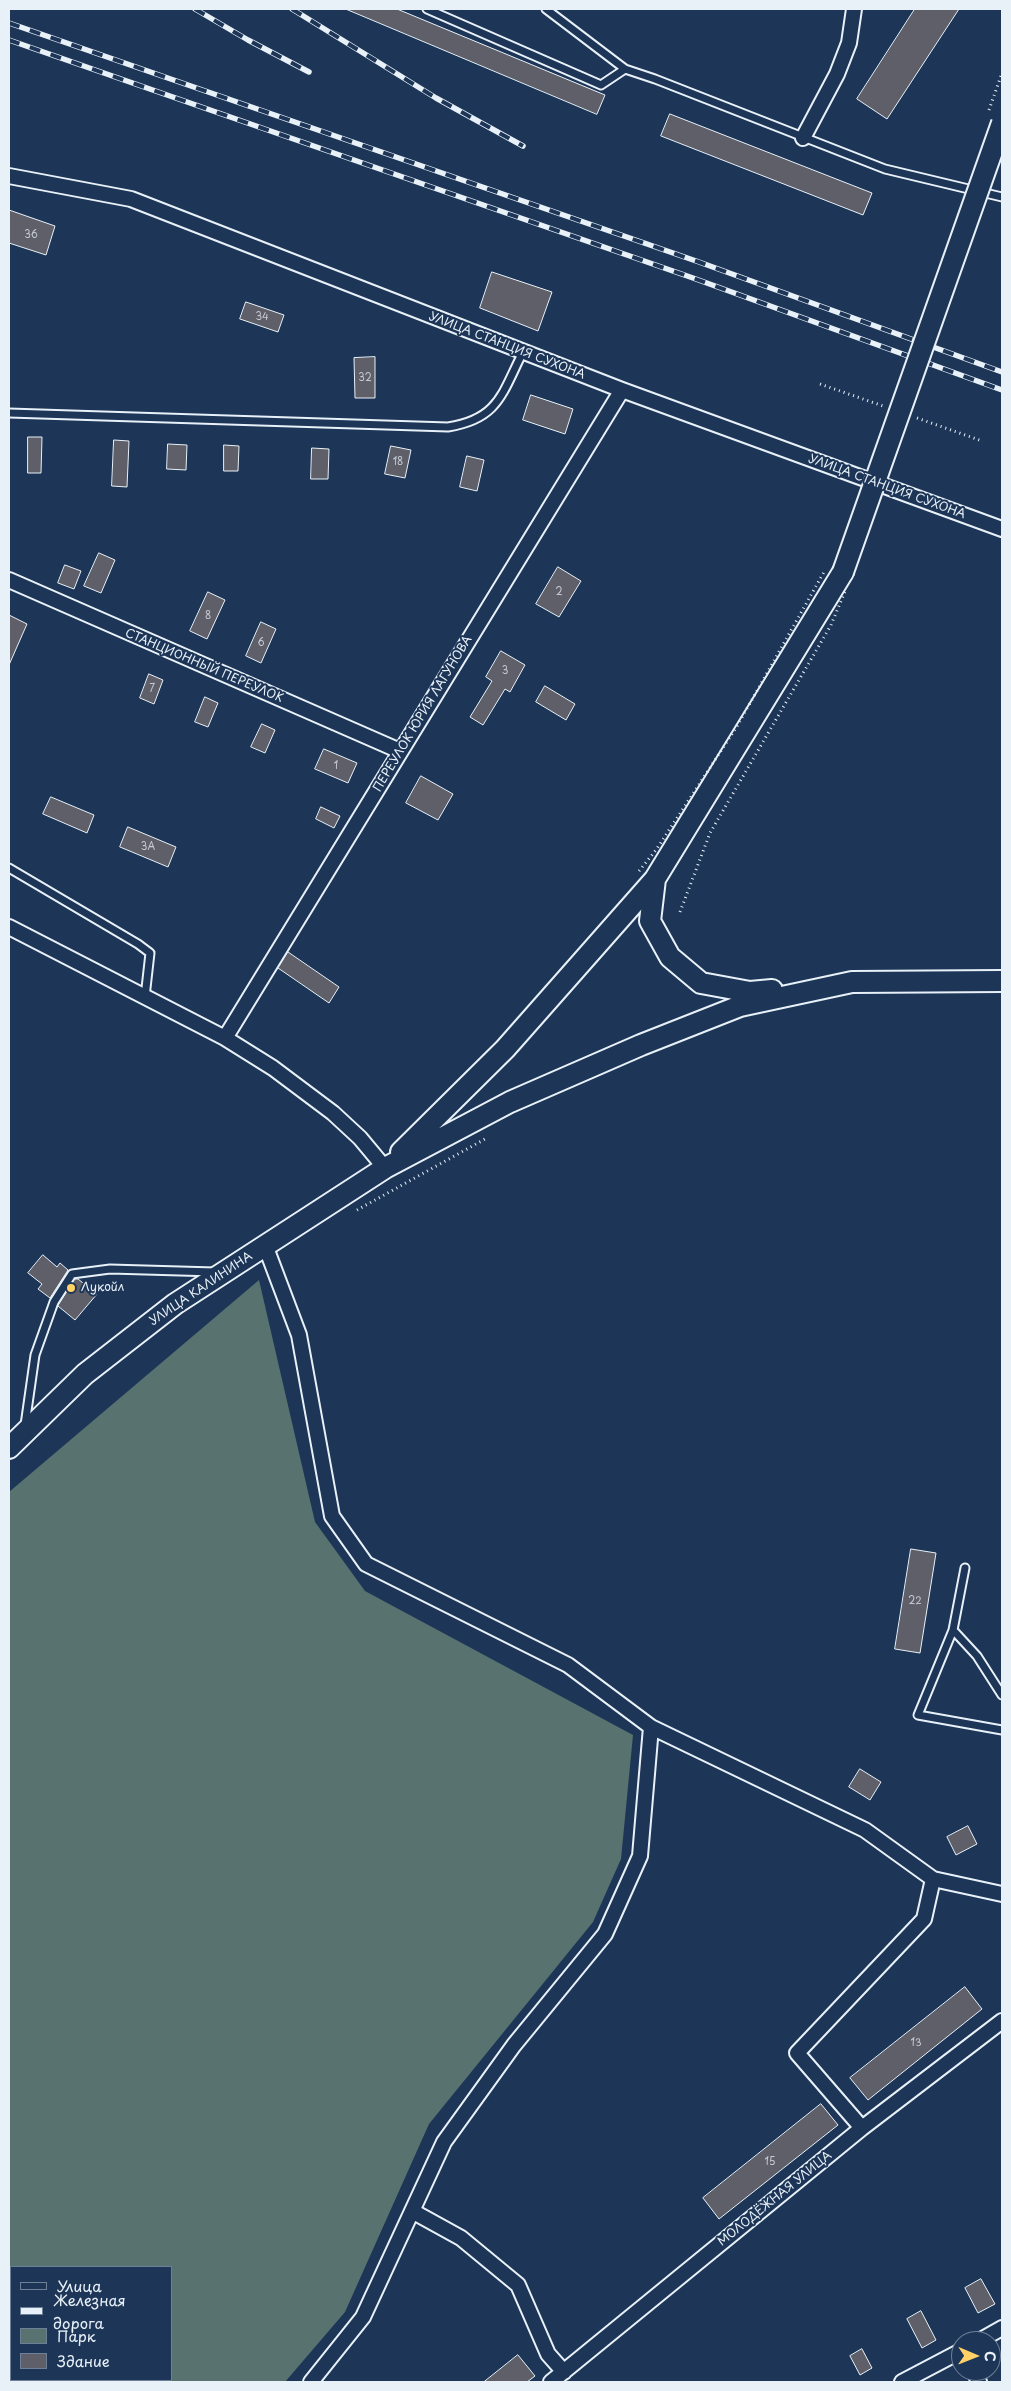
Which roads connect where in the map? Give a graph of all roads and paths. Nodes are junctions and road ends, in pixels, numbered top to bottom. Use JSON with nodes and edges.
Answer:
{"nodes":[{"id":1,"x":427,"y":9,"type":"edge"},
{"id":2,"x":546,"y":9,"type":"edge"},
{"id":3,"x":854,"y":9,"type":"edge"},
{"id":4,"x":445,"y":12,"type":"edge"},
{"id":5,"x":625,"y":69,"type":"junction"},
{"id":6,"x":1002,"y":73,"type":"edge"},
{"id":7,"x":994,"y":120,"type":"edge"},
{"id":8,"x":803,"y":138,"type":"junction"},
{"id":9,"x":9,"y":176,"type":"edge"},
{"id":10,"x":1002,"y":197,"type":"edge"},
{"id":11,"x":523,"y":352,"type":"junction"},
{"id":12,"x":820,"y":384,"type":"dead end"},
{"id":13,"x":622,"y":390,"type":"junction"},
{"id":14,"x":889,"y":408,"type":"junction"},
{"id":15,"x":9,"y":413,"type":"edge"},
{"id":16,"x":982,"y":441,"type":"dead end"},
{"id":17,"x":1002,"y":529,"type":"edge"},
{"id":18,"x":825,"y":570,"type":"dead end"},
{"id":19,"x":9,"y":580,"type":"edge"},
{"id":20,"x":400,"y":751,"type":"junction"},
{"id":21,"x":9,"y":868,"type":"edge"},
{"id":22,"x":647,"y":875,"type":"junction"},
{"id":23,"x":9,"y":927,"type":"edge"},
{"id":24,"x":1002,"y":981,"type":"edge"},
{"id":25,"x":852,"y":982,"type":"junction"},
{"id":26,"x":145,"y":998,"type":"junction"},
{"id":27,"x":224,"y":1038,"type":"junction"},
{"id":28,"x":488,"y":1137,"type":"dead end"},
{"id":29,"x":385,"y":1168,"type":"junction"},
{"id":30,"x":352,"y":1214,"type":"dead end"},
{"id":31,"x":265,"y":1245,"type":"junction"},
{"id":32,"x":223,"y":1272,"type":"junction"},
{"id":33,"x":24,"y":1432,"type":"junction"},
{"id":34,"x":9,"y":1448,"type":"edge"},
{"id":35,"x":965,"y":1568,"type":"dead end"},
{"id":36,"x":953,"y":1630,"type":"junction"},
{"id":37,"x":1002,"y":1695,"type":"edge"},
{"id":38,"x":651,"y":1727,"type":"junction"},
{"id":39,"x":1002,"y":1730,"type":"edge"},
{"id":40,"x":933,"y":1879,"type":"junction"},
{"id":41,"x":1002,"y":1894,"type":"edge"},
{"id":42,"x":1002,"y":2021,"type":"edge"},
{"id":43,"x":862,"y":2128,"type":"junction"},
{"id":44,"x":412,"y":2211,"type":"junction"},
{"id":45,"x":951,"y":2356,"type":"edge"},
{"id":46,"x":564,"y":2372,"type":"junction"},
{"id":47,"x":311,"y":2382,"type":"edge"},
{"id":48,"x":551,"y":2382,"type":"edge"},
{"id":49,"x":902,"y":2382,"type":"edge"}],
"edges":[{"from":1,"to":4,"type":"lane"},
{"from":2,"to":5,"type":"lane"},
{"from":3,"to":8,"type":"street"},
{"from":4,"to":5,"type":"lane"},
{"from":5,"to":8,"type":"lane"},
{"from":6,"to":7,"type":"path","bridge":true},
{"from":7,"to":14,"type":"street","bridge":true},
{"from":8,"to":10,"type":"lane"},
{"from":9,"to":11,"type":"street","name":"УЛИЦА СТАНЦИЯ СУХОНА"},
{"from":11,"to":13,"type":"street","name":"УЛИЦА СТАНЦИЯ СУХОНА"},
{"from":11,"to":15,"type":"lane"},
{"from":12,"to":14,"type":"path"},
{"from":13,"to":17,"type":"street","name":"УЛИЦА СТАНЦИЯ СУХОНА"},
{"from":13,"to":20,"type":"street","name":"ПЕРЕУЛОК ЮРИЯ ЛАГУНОВА"},
{"from":14,"to":16,"type":"path"},
{"from":14,"to":22,"type":"street","bridge":true},
{"from":18,"to":22,"type":"path","bridge":true},
{"from":19,"to":20,"type":"street","name":"СТАНЦИОННЫЙ ПЕРЕУЛОК"},
{"from":20,"to":27,"type":"street","name":"ПЕРЕУЛОК ЮРИЯ ЛАГУНОВА"},
{"from":21,"to":26,"type":"lane"},
{"from":22,"to":25,"type":"street"},
{"from":22,"to":29,"type":"street"},
{"from":23,"to":26,"type":"street"},
{"from":24,"to":25,"type":"street"},
{"from":25,"to":29,"type":"street"},
{"from":26,"to":27,"type":"street"},
{"from":27,"to":29,"type":"street"},
{"from":28,"to":30,"type":"path"},
{"from":29,"to":31,"type":"street","name":"УЛИЦА КАЛИНИНА"},
{"from":31,"to":32,"type":"street","name":"УЛИЦА КАЛИНИНА"},
{"from":31,"to":38,"type":"street"},
{"from":32,"to":33,"type":"street","name":"УЛИЦА КАЛИНИНА"},
{"from":32,"to":33,"type":"lane"},
{"from":33,"to":34,"type":"street","name":"УЛИЦА КАЛИНИНА"},
{"from":35,"to":36,"type":"lane"},
{"from":36,"to":37,"type":"lane"},
{"from":36,"to":39,"type":"lane"},
{"from":38,"to":40,"type":"street"},
{"from":38,"to":44,"type":"street"},
{"from":40,"to":41,"type":"street"},
{"from":40,"to":43,"type":"street"},
{"from":42,"to":43,"type":"street","name":"МОЛОДЁЖНАЯ УЛИЦА"},
{"from":43,"to":46,"type":"street","name":"МОЛОДЁЖНАЯ УЛИЦА"},
{"from":44,"to":46,"type":"street"},
{"from":44,"to":47,"type":"street"},
{"from":45,"to":49,"type":"street"},
{"from":46,"to":48,"type":"street","name":"МОЛОДЁЖНАЯ УЛИЦА"}]}
